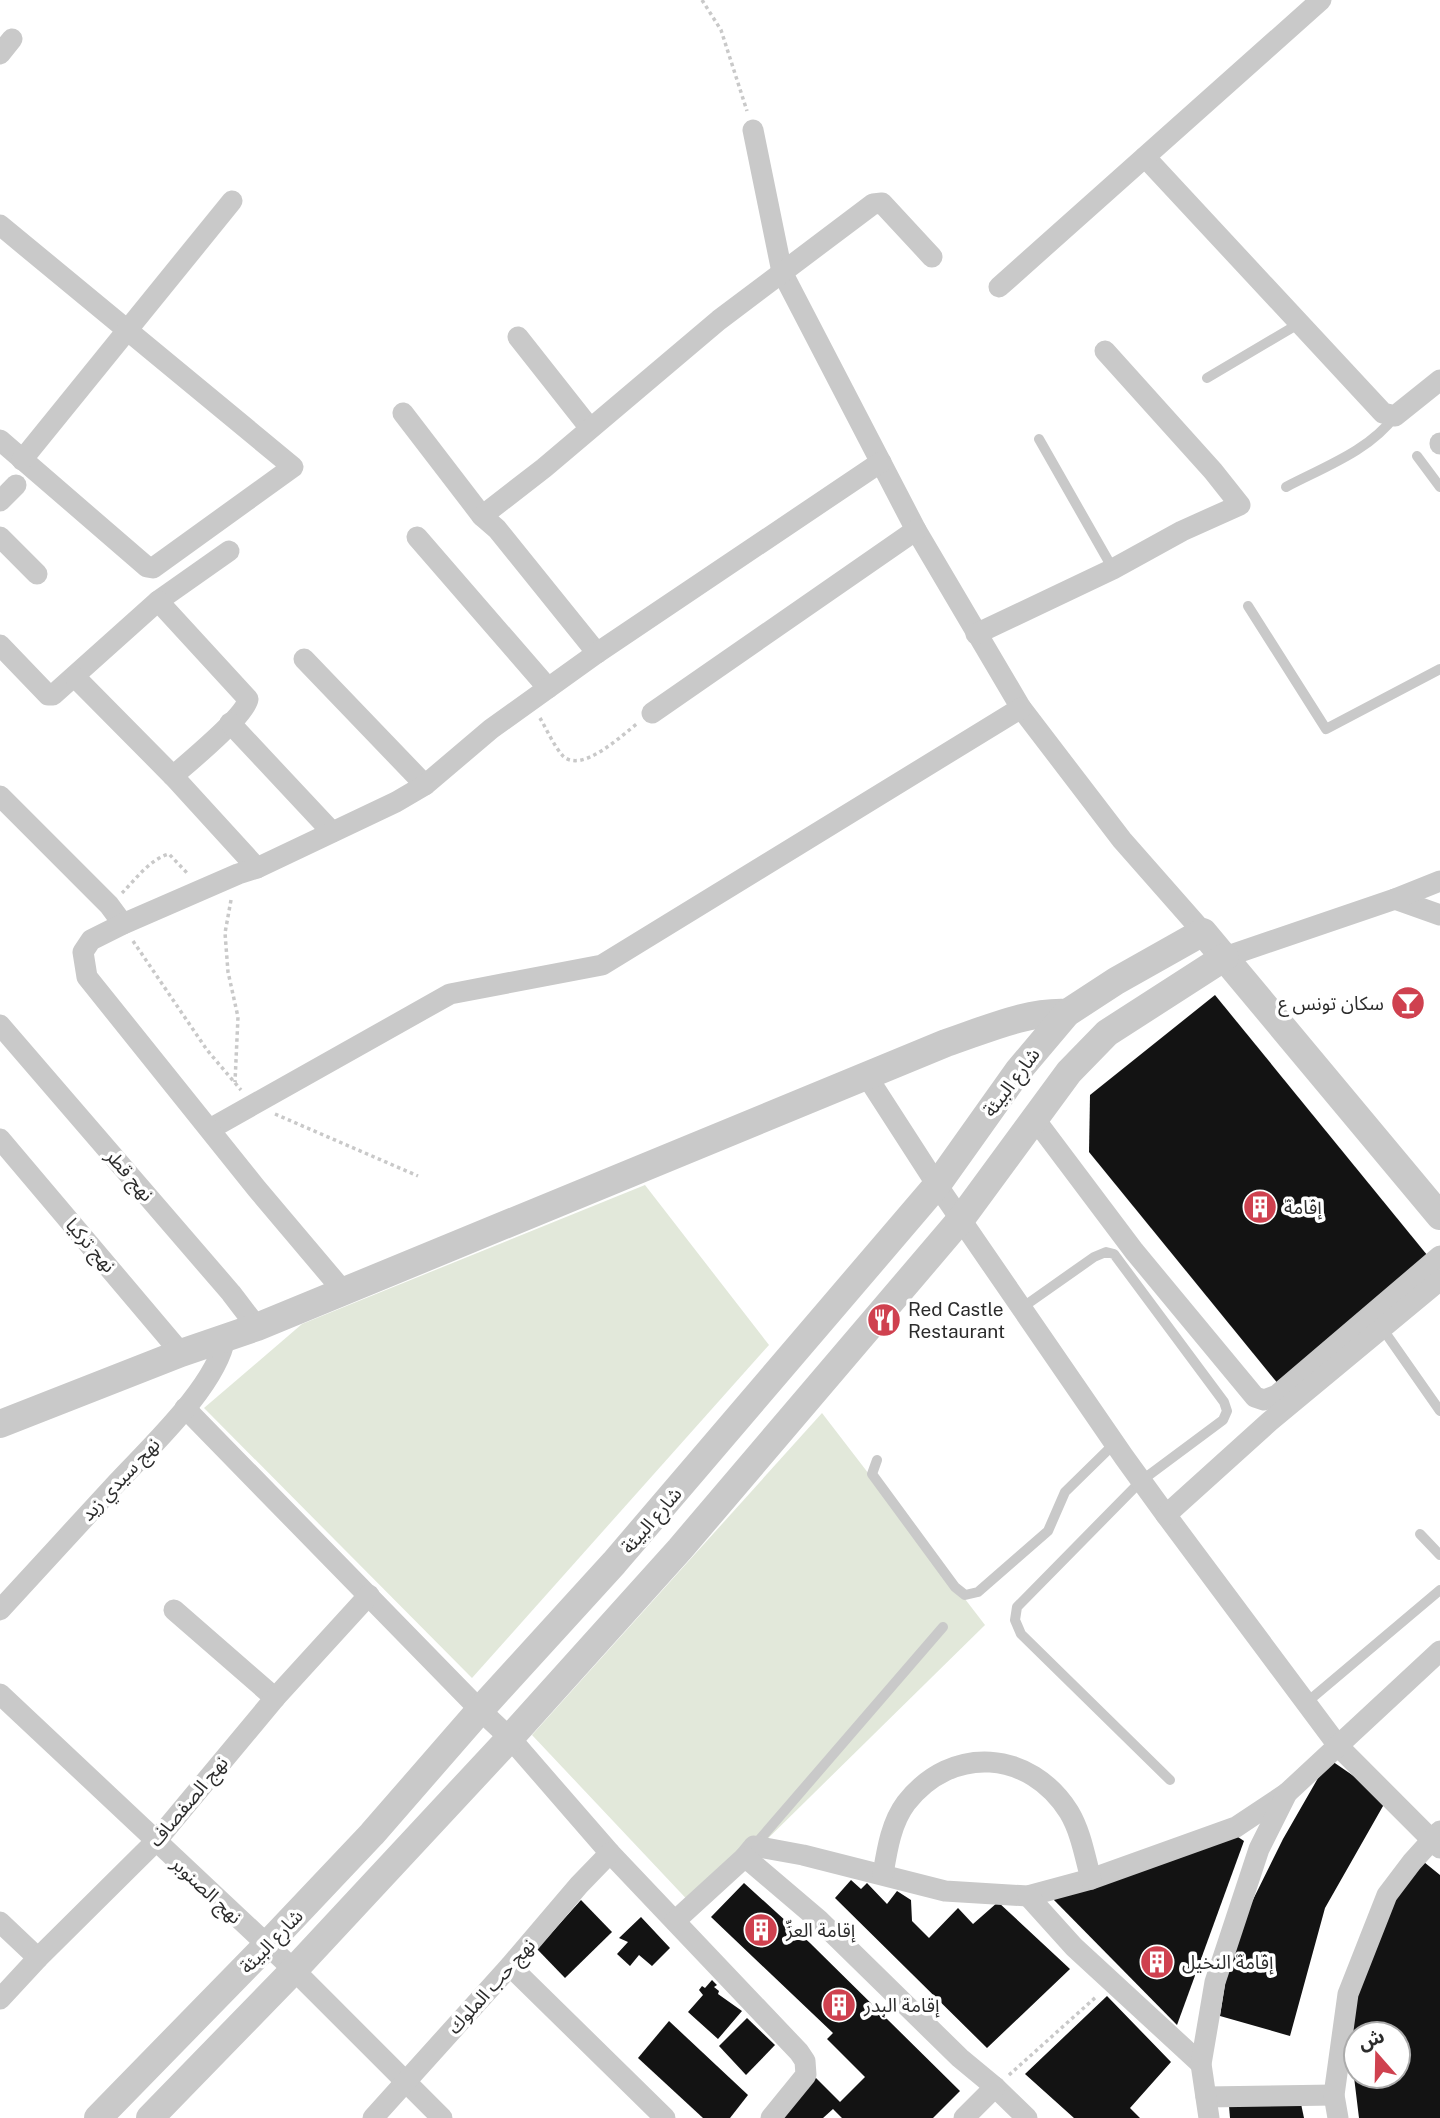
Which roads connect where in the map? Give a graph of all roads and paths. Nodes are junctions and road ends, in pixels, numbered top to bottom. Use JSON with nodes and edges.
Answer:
{"nodes":[{"id":1,"x":702,"y":0,"type":"edge"},
{"id":2,"x":1321,"y":0,"type":"edge"},
{"id":3,"x":753,"y":130,"type":"joint"},
{"id":4,"x":1145,"y":157,"type":"junction"},
{"id":5,"x":232,"y":201,"type":"dead end"},
{"id":6,"x":0,"y":225,"type":"edge"},
{"id":7,"x":932,"y":257,"type":"dead end"},
{"id":8,"x":782,"y":272,"type":"junction"},
{"id":9,"x":999,"y":287,"type":"dead end"},
{"id":10,"x":1300,"y":323,"type":"junction"},
{"id":11,"x":128,"y":329,"type":"junction"},
{"id":12,"x":518,"y":337,"type":"dead end"},
{"id":13,"x":1105,"y":351,"type":"dead end"},
{"id":14,"x":1207,"y":378,"type":"dead end"},
{"id":15,"x":1440,"y":380,"type":"edge"},
{"id":16,"x":403,"y":413,"type":"dead end"},
{"id":17,"x":1395,"y":416,"type":"junction"},
{"id":18,"x":589,"y":427,"type":"junction"},
{"id":19,"x":1039,"y":439,"type":"dead end"},
{"id":20,"x":0,"y":440,"type":"edge"},
{"id":21,"x":1417,"y":456,"type":"dead end"},
{"id":22,"x":22,"y":460,"type":"junction"},
{"id":23,"x":881,"y":462,"type":"junction"},
{"id":24,"x":16,"y":485,"type":"dead end"},
{"id":25,"x":1286,"y":487,"type":"dead end"},
{"id":26,"x":1440,"y":487,"type":"edge"},
{"id":27,"x":0,"y":501,"type":"edge"},
{"id":28,"x":482,"y":516,"type":"junction"},
{"id":29,"x":916,"y":530,"type":"junction"},
{"id":30,"x":0,"y":537,"type":"edge"},
{"id":31,"x":417,"y":537,"type":"dead end"},
{"id":32,"x":229,"y":551,"type":"dead end"},
{"id":33,"x":1113,"y":569,"type":"junction"},
{"id":34,"x":37,"y":574,"type":"dead end"},
{"id":35,"x":158,"y":601,"type":"junction"},
{"id":36,"x":1248,"y":606,"type":"dead end"},
{"id":37,"x":976,"y":634,"type":"junction"},
{"id":38,"x":0,"y":645,"type":"edge"},
{"id":39,"x":597,"y":653,"type":"junction"},
{"id":40,"x":304,"y":659,"type":"dead end"},
{"id":41,"x":1440,"y":669,"type":"edge"},
{"id":42,"x":75,"y":677,"type":"junction"},
{"id":43,"x":548,"y":688,"type":"junction"},
{"id":44,"x":529,"y":702,"type":"junction"},
{"id":45,"x":1021,"y":708,"type":"junction"},
{"id":46,"x":652,"y":713,"type":"joint"},
{"id":47,"x":230,"y":723,"type":"junction"},
{"id":48,"x":173,"y":776,"type":"junction"},
{"id":49,"x":425,"y":785,"type":"junction"},
{"id":50,"x":0,"y":796,"type":"edge"},
{"id":51,"x":332,"y":832,"type":"junction"},
{"id":52,"x":247,"y":871,"type":"junction"},
{"id":53,"x":1440,"y":881,"type":"edge"},
{"id":54,"x":202,"y":889,"type":"junction"},
{"id":55,"x":1395,"y":899,"type":"junction"},
{"id":56,"x":108,"y":905,"type":"junction"},
{"id":57,"x":1440,"y":915,"type":"edge"},
{"id":58,"x":122,"y":924,"type":"junction"},
{"id":59,"x":1203,"y":932,"type":"junction"},
{"id":60,"x":1225,"y":957,"type":"junction"},
{"id":61,"x":1067,"y":1013,"type":"junction"},
{"id":62,"x":0,"y":1025,"type":"edge"},
{"id":63,"x":866,"y":1075,"type":"junction"},
{"id":64,"x":235,"y":1082,"type":"junction"},
{"id":65,"x":254,"y":1105,"type":"junction"},
{"id":66,"x":1034,"y":1118,"type":"junction"},
{"id":67,"x":209,"y":1129,"type":"junction"},
{"id":68,"x":0,"y":1139,"type":"edge"},
{"id":69,"x":418,"y":1176,"type":"dead end"},
{"id":70,"x":937,"y":1185,"type":"junction"},
{"id":71,"x":1440,"y":1216,"type":"edge"},
{"id":72,"x":961,"y":1219,"type":"junction"},
{"id":73,"x":1440,"y":1256,"type":"edge"},
{"id":74,"x":1440,"y":1280,"type":"edge"},
{"id":75,"x":344,"y":1292,"type":"junction"},
{"id":76,"x":1023,"y":1307,"type":"junction"},
{"id":77,"x":257,"y":1327,"type":"junction"},
{"id":78,"x":1382,"y":1328,"type":"junction"},
{"id":79,"x":225,"y":1338,"type":"junction"},
{"id":80,"x":181,"y":1353,"type":"junction"},
{"id":81,"x":185,"y":1408,"type":"junction"},
{"id":82,"x":1440,"y":1411,"type":"edge"},
{"id":83,"x":0,"y":1423,"type":"edge"},
{"id":84,"x":1114,"y":1444,"type":"junction"},
{"id":85,"x":877,"y":1460,"type":"dead end"},
{"id":86,"x":1141,"y":1480,"type":"junction"},
{"id":87,"x":1166,"y":1515,"type":"junction"},
{"id":88,"x":1420,"y":1534,"type":"dead end"},
{"id":89,"x":1440,"y":1555,"type":"edge"},
{"id":90,"x":1440,"y":1590,"type":"edge"},
{"id":91,"x":369,"y":1595,"type":"junction"},
{"id":92,"x":0,"y":1610,"type":"edge"},
{"id":93,"x":174,"y":1610,"type":"dead end"},
{"id":94,"x":943,"y":1627,"type":"dead end"},
{"id":95,"x":1440,"y":1651,"type":"edge"},
{"id":96,"x":0,"y":1694,"type":"edge"},
{"id":97,"x":275,"y":1698,"type":"junction"},
{"id":98,"x":1306,"y":1703,"type":"junction"},
{"id":99,"x":480,"y":1710,"type":"junction"},
{"id":100,"x":510,"y":1738,"type":"junction"},
{"id":101,"x":1339,"y":1747,"type":"junction"},
{"id":102,"x":1170,"y":1780,"type":"dead end"},
{"id":103,"x":1287,"y":1793,"type":"junction"},
{"id":104,"x":1437,"y":1840,"type":"edge"},
{"id":105,"x":156,"y":1842,"type":"junction"},
{"id":106,"x":749,"y":1851,"type":"junction"},
{"id":107,"x":610,"y":1853,"type":"junction"},
{"id":108,"x":883,"y":1874,"type":"junction"},
{"id":109,"x":1091,"y":1879,"type":"junction"},
{"id":110,"x":1028,"y":1896,"type":"junction"},
{"id":111,"x":675,"y":1921,"type":"junction"},
{"id":112,"x":0,"y":1922,"type":"edge"},
{"id":113,"x":266,"y":1946,"type":"junction"},
{"id":114,"x":38,"y":1958,"type":"junction"},
{"id":115,"x":510,"y":1966,"type":"junction"},
{"id":116,"x":294,"y":1970,"type":"junction"},
{"id":117,"x":1112,"y":1983,"type":"junction"},
{"id":118,"x":0,"y":1999,"type":"edge"},
{"id":119,"x":1201,"y":2064,"type":"junction"},
{"id":120,"x":406,"y":2082,"type":"junction"},
{"id":121,"x":995,"y":2087,"type":"junction"},
{"id":122,"x":1334,"y":2095,"type":"junction"},
{"id":123,"x":1208,"y":2107,"type":"edge"},
{"id":124,"x":98,"y":2118,"type":"edge"},
{"id":125,"x":150,"y":2118,"type":"edge"},
{"id":126,"x":373,"y":2118,"type":"edge"},
{"id":127,"x":442,"y":2118,"type":"edge"},
{"id":128,"x":665,"y":2118,"type":"edge"},
{"id":129,"x":771,"y":2118,"type":"edge"},
{"id":130,"x":964,"y":2118,"type":"edge"},
{"id":131,"x":1027,"y":2118,"type":"edge"},
{"id":132,"x":1338,"y":2118,"type":"edge"}],
"edges":[{"from":1,"to":3,"type":"path"},
{"from":2,"to":4,"type":"street"},
{"from":3,"to":8,"type":"street"},
{"from":4,"to":9,"type":"street"},
{"from":4,"to":10,"type":"street"},
{"from":5,"to":11,"type":"street"},
{"from":6,"to":11,"type":"street"},
{"from":7,"to":8,"type":"street"},
{"from":8,"to":18,"type":"street"},
{"from":8,"to":23,"type":"street"},
{"from":10,"to":14,"type":"lane"},
{"from":10,"to":17,"type":"street"},
{"from":11,"to":22,"type":"street"},
{"from":11,"to":22,"type":"street"},
{"from":12,"to":18,"type":"street"},
{"from":13,"to":33,"type":"street"},
{"from":15,"to":17,"type":"street"},
{"from":16,"to":28,"type":"street"},
{"from":17,"to":25,"type":"lane"},
{"from":18,"to":28,"type":"street"},
{"from":19,"to":33,"type":"lane"},
{"from":20,"to":22,"type":"street"},
{"from":21,"to":26,"type":"lane"},
{"from":23,"to":29,"type":"street"},
{"from":23,"to":39,"type":"street"},
{"from":24,"to":27,"type":"street"},
{"from":28,"to":39,"type":"street"},
{"from":29,"to":37,"type":"street"},
{"from":29,"to":46,"type":"street"},
{"from":30,"to":34,"type":"street"},
{"from":31,"to":43,"type":"street"},
{"from":32,"to":35,"type":"street"},
{"from":33,"to":37,"type":"street"},
{"from":35,"to":42,"type":"street"},
{"from":35,"to":47,"type":"street"},
{"from":36,"to":41,"type":"lane"},
{"from":37,"to":45,"type":"street"},
{"from":38,"to":42,"type":"street"},
{"from":39,"to":43,"type":"street"},
{"from":40,"to":49,"type":"street"},
{"from":42,"to":48,"type":"street"},
{"from":43,"to":44,"type":"street"},
{"from":44,"to":46,"type":"path"},
{"from":44,"to":49,"type":"street"},
{"from":45,"to":59,"type":"street"},
{"from":45,"to":65,"type":"street"},
{"from":47,"to":48,"type":"street"},
{"from":47,"to":51,"type":"street"},
{"from":48,"to":52,"type":"street"},
{"from":49,"to":51,"type":"street"},
{"from":50,"to":56,"type":"street"},
{"from":51,"to":52,"type":"street"},
{"from":52,"to":54,"type":"street"},
{"from":52,"to":64,"type":"path"},
{"from":53,"to":55,"type":"street"},
{"from":54,"to":56,"type":"path"},
{"from":54,"to":58,"type":"street"},
{"from":55,"to":57,"type":"street"},
{"from":55,"to":60,"type":"street"},
{"from":56,"to":58,"type":"street"},
{"from":58,"to":64,"type":"path"},
{"from":58,"to":67,"type":"street"},
{"from":59,"to":60,"type":"street"},
{"from":59,"to":61,"type":"street","name":"شارع البيئة"},
{"from":60,"to":66,"type":"street","name":"شارع البيئة"},
{"from":60,"to":71,"type":"street"},
{"from":61,"to":63,"type":"street"},
{"from":61,"to":70,"type":"street","name":"شارع البيئة"},
{"from":62,"to":77,"type":"street","name":"نهج قطر"},
{"from":63,"to":70,"type":"street"},
{"from":63,"to":75,"type":"street"},
{"from":64,"to":65,"type":"path"},
{"from":65,"to":67,"type":"street"},
{"from":65,"to":69,"type":"path"},
{"from":66,"to":72,"type":"street","name":"شارع البيئة"},
{"from":66,"to":73,"type":"street"},
{"from":67,"to":75,"type":"street"},
{"from":68,"to":80,"type":"street","name":"نهج تركيا"},
{"from":70,"to":72,"type":"street"},
{"from":70,"to":99,"type":"street","name":"شارع البيئة"},
{"from":72,"to":76,"type":"street"},
{"from":72,"to":100,"type":"street","name":"شارع البيئة"},
{"from":74,"to":78,"type":"street"},
{"from":75,"to":77,"type":"street"},
{"from":76,"to":84,"type":"street"},
{"from":76,"to":86,"type":"lane"},
{"from":77,"to":79,"type":"street"},
{"from":78,"to":82,"type":"lane"},
{"from":78,"to":87,"type":"street"},
{"from":79,"to":80,"type":"street"},
{"from":79,"to":81,"type":"street","name":"نهج سيدي زيد"},
{"from":80,"to":83,"type":"street"},
{"from":81,"to":91,"type":"street"},
{"from":81,"to":92,"type":"street","name":"نهج سيدي زيد"},
{"from":84,"to":85,"type":"lane"},
{"from":84,"to":86,"type":"street"},
{"from":86,"to":87,"type":"street"},
{"from":86,"to":102,"type":"lane"},
{"from":87,"to":98,"type":"street"},
{"from":88,"to":89,"type":"lane"},
{"from":90,"to":98,"type":"lane"},
{"from":91,"to":97,"type":"street","name":"نهج الصفصاف"},
{"from":91,"to":99,"type":"street"},
{"from":93,"to":97,"type":"street"},
{"from":94,"to":106,"type":"lane"},
{"from":95,"to":101,"type":"street"},
{"from":96,"to":105,"type":"street","name":"نهج الصنوبر"},
{"from":97,"to":105,"type":"street","name":"نهج الصفصاف"},
{"from":98,"to":101,"type":"street"},
{"from":99,"to":100,"type":"street"},
{"from":99,"to":113,"type":"street","name":"شارع البيئة"},
{"from":100,"to":107,"type":"street"},
{"from":100,"to":116,"type":"street","name":"شارع البيئة"},
{"from":101,"to":103,"type":"street"},
{"from":101,"to":104,"type":"street"},
{"from":103,"to":109,"type":"street"},
{"from":103,"to":119,"type":"street"},
{"from":104,"to":122,"type":"street"},
{"from":105,"to":113,"type":"street","name":"نهج الصنوبر"},
{"from":105,"to":114,"type":"street","name":"نهج الصفصاف"},
{"from":106,"to":108,"type":"street"},
{"from":106,"to":111,"type":"street"},
{"from":106,"to":121,"type":"street"},
{"from":107,"to":111,"type":"street"},
{"from":107,"to":115,"type":"street","name":"نهج حب الملوك"},
{"from":108,"to":109,"type":"street"},
{"from":108,"to":110,"type":"street"},
{"from":109,"to":110,"type":"street"},
{"from":110,"to":117,"type":"street"},
{"from":111,"to":129,"type":"street"},
{"from":112,"to":114,"type":"street"},
{"from":113,"to":116,"type":"street","name":"نهج الصنوبر"},
{"from":113,"to":124,"type":"street","name":"شارع البيئة"},
{"from":114,"to":118,"type":"street","name":"نهج الصفصاف"},
{"from":115,"to":120,"type":"street","name":"نهج حب الملوك"},
{"from":115,"to":128,"type":"street"},
{"from":116,"to":120,"type":"street","name":"نهج الصنوبر"},
{"from":116,"to":125,"type":"street","name":"شارع البيئة"},
{"from":117,"to":119,"type":"street"},
{"from":117,"to":121,"type":"path"},
{"from":119,"to":123,"type":"street"},
{"from":120,"to":126,"type":"street","name":"نهج حب الملوك"},
{"from":120,"to":127,"type":"street","name":"نهج الصنوبر"},
{"from":121,"to":130,"type":"street"},
{"from":121,"to":131,"type":"street"},
{"from":122,"to":123,"type":"street"},
{"from":122,"to":132,"type":"street"}]}
